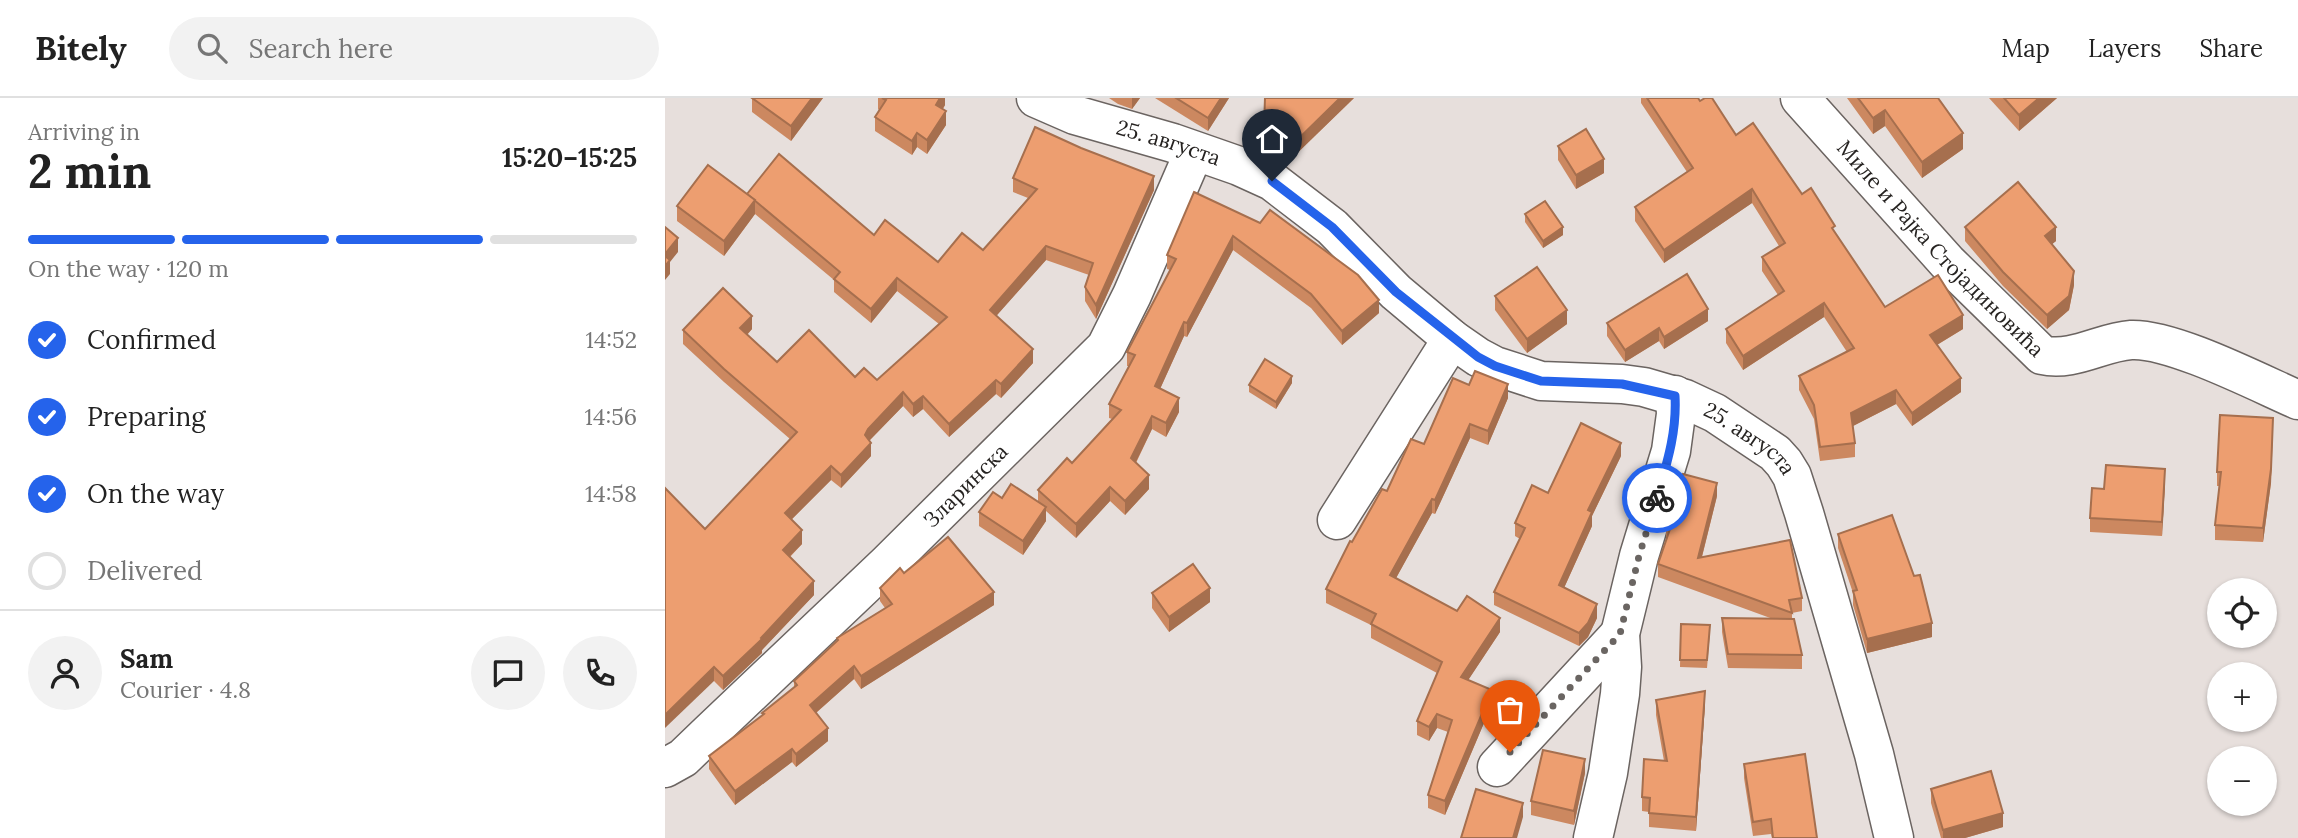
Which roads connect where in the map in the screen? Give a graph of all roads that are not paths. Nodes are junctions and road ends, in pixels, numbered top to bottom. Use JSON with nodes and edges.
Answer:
{"nodes":[{"id":1,"x":1800,"y":98,"type":"edge"},
{"id":2,"x":1044,"y":100,"type":"edge"},
{"id":3,"x":1194,"y":152,"type":"junction"},
{"id":4,"x":1453,"y":339,"type":"junction"},
{"id":5,"x":1675,"y":396,"type":"junction"},
{"id":6,"x":2298,"y":400,"type":"edge"},
{"id":7,"x":1337,"y":520,"type":"dead end"},
{"id":8,"x":1620,"y":634,"type":"junction"},
{"id":9,"x":1497,"y":767,"type":"dead end"},
{"id":10,"x":665,"y":768,"type":"edge"},
{"id":11,"x":1593,"y":838,"type":"edge"},
{"id":12,"x":1894,"y":838,"type":"edge"}],
"edges":[{"from":1,"to":6,"type":"street","name":"Миле и Рајка Стојадиновића"},
{"from":2,"to":3,"type":"street","name":"25. августа"},
{"from":3,"to":4,"type":"street","name":"25. августа"},
{"from":3,"to":10,"type":"street","name":"Зларинска"},
{"from":4,"to":5,"type":"street","name":"25. августа"},
{"from":4,"to":7,"type":"street"},
{"from":5,"to":8,"type":"street"},
{"from":5,"to":12,"type":"street","name":"25. августа"},
{"from":8,"to":9,"type":"street"},
{"from":8,"to":11,"type":"street"}]}
